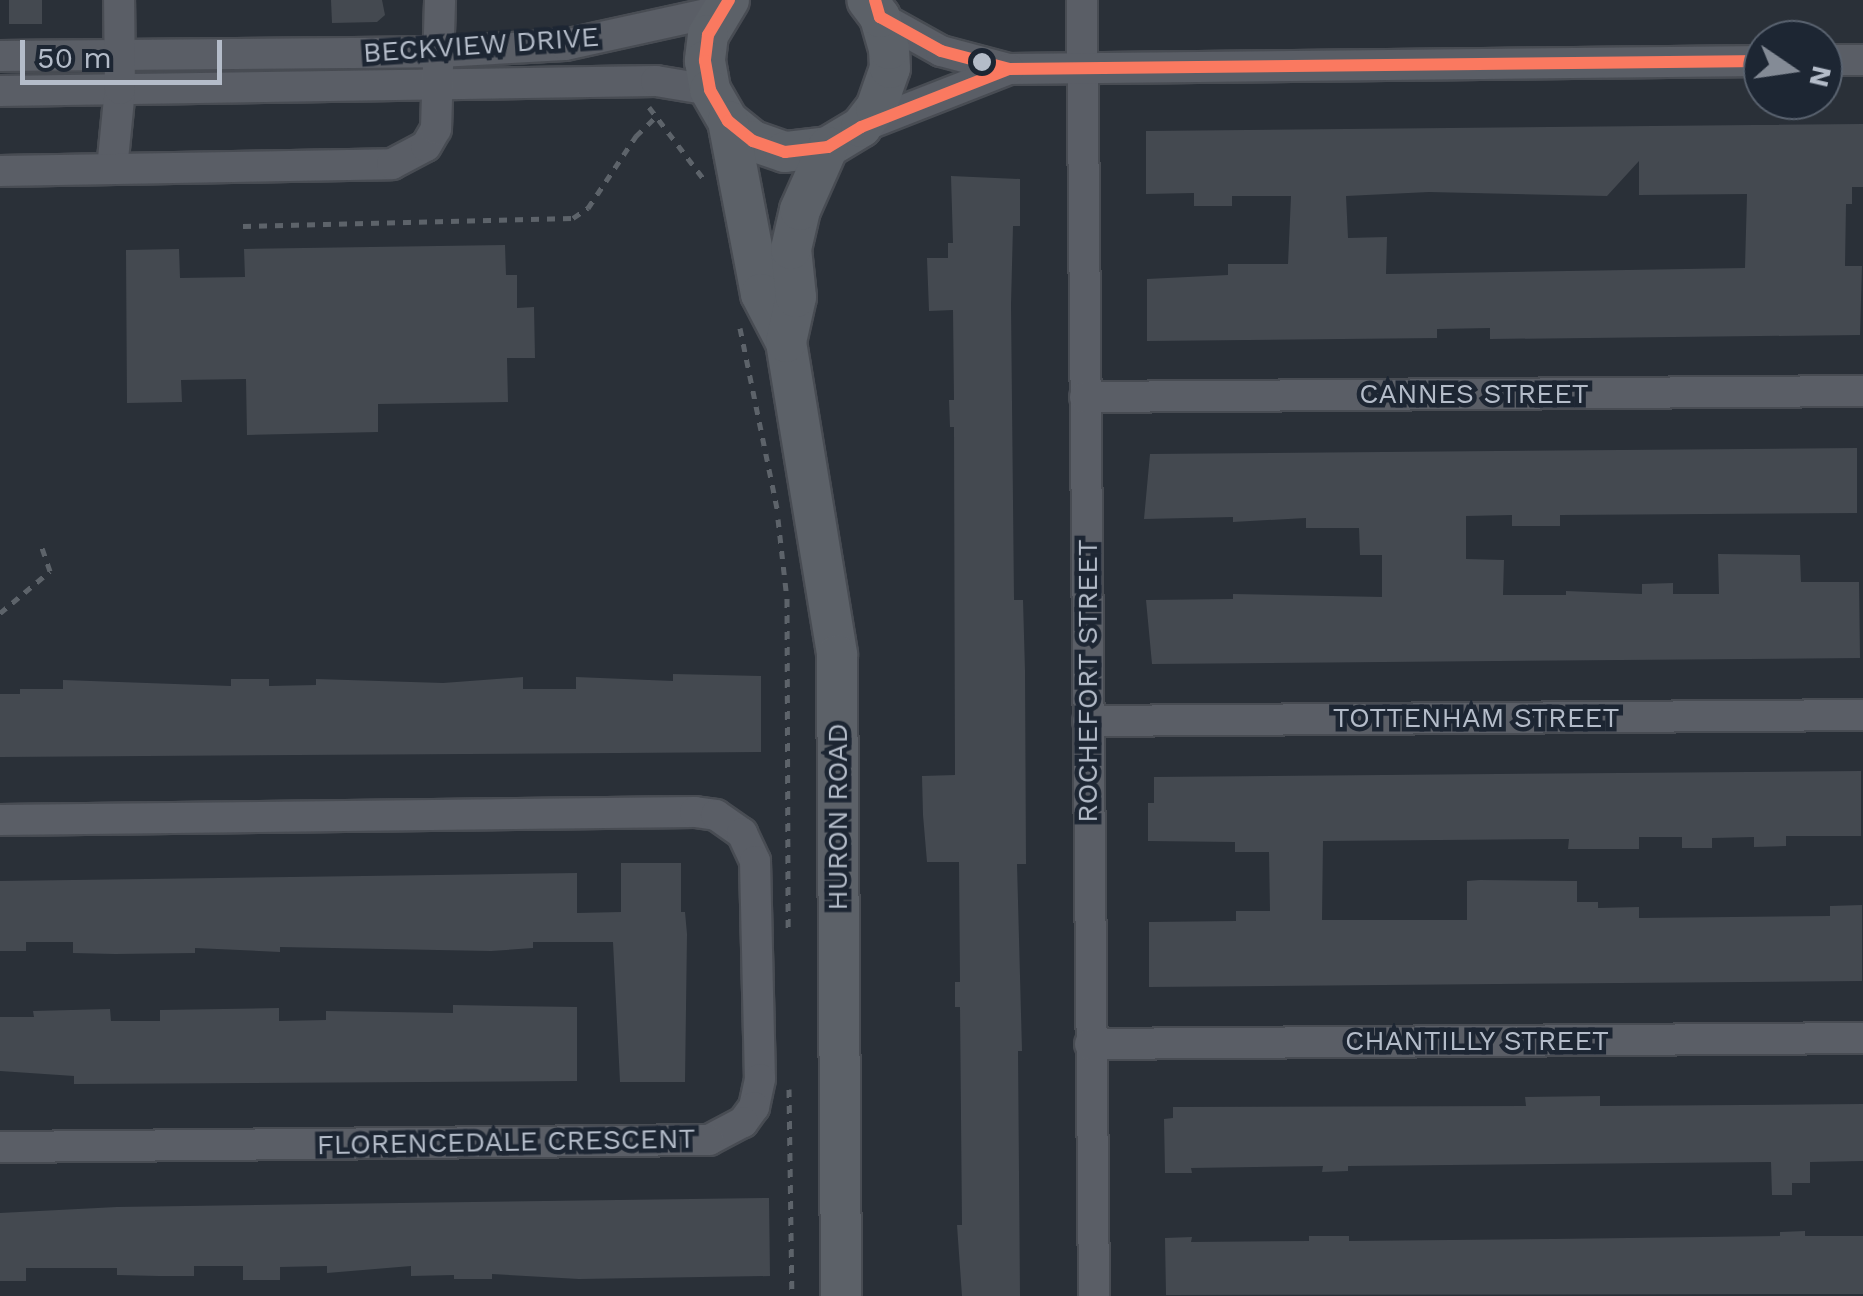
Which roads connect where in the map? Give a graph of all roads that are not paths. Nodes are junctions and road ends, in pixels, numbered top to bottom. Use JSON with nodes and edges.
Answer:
{"nodes":[{"id":1,"x":119,"y":0,"type":"edge"},
{"id":2,"x":440,"y":0,"type":"edge"},
{"id":3,"x":1082,"y":0,"type":"edge"},
{"id":4,"x":724,"y":6,"type":"edge"},
{"id":5,"x":874,"y":6,"type":"edge"},
{"id":6,"x":440,"y":52,"type":"junction"},
{"id":7,"x":118,"y":55,"type":"junction"},
{"id":8,"x":0,"y":56,"type":"edge"},
{"id":9,"x":1743,"y":61,"type":"edge"},
{"id":10,"x":1082,"y":66,"type":"junction"},
{"id":11,"x":1009,"y":69,"type":"junction"},
{"id":12,"x":438,"y":85,"type":"junction"},
{"id":13,"x":120,"y":90,"type":"junction"},
{"id":14,"x":0,"y":91,"type":"edge"},
{"id":15,"x":719,"y":106,"type":"junction"},
{"id":16,"x":844,"y":137,"type":"junction"},
{"id":17,"x":112,"y":169,"type":"junction"},
{"id":18,"x":0,"y":171,"type":"edge"},
{"id":19,"x":786,"y":342,"type":"junction"},
{"id":20,"x":1863,"y":392,"type":"edge"},
{"id":21,"x":1085,"y":397,"type":"junction"},
{"id":22,"x":1863,"y":715,"type":"edge"},
{"id":23,"x":1088,"y":721,"type":"junction"},
{"id":24,"x":0,"y":820,"type":"edge"},
{"id":25,"x":1863,"y":1038,"type":"edge"},
{"id":26,"x":1090,"y":1044,"type":"junction"},
{"id":27,"x":0,"y":1148,"type":"edge"},
{"id":28,"x":841,"y":1296,"type":"edge"},
{"id":29,"x":1094,"y":1296,"type":"edge"}],
"edges":[{"from":1,"to":7,"type":"street"},
{"from":2,"to":6,"type":"street"},
{"from":3,"to":10,"type":"street","name":"ROCHEFORT STREET"},
{"from":4,"to":6,"type":"street","name":"BECKVIEW DRIVE"},
{"from":4,"to":15,"type":"main road","name":"HURON ROAD"},
{"from":5,"to":11,"type":"street"},
{"from":5,"to":16,"type":"main road","name":"HURON ROAD"},
{"from":6,"to":7,"type":"street","name":"BECKVIEW DRIVE"},
{"from":6,"to":12,"type":"street"},
{"from":7,"to":8,"type":"street","name":"BECKVIEW DRIVE"},
{"from":7,"to":13,"type":"street"},
{"from":9,"to":10,"type":"street"},
{"from":10,"to":11,"type":"street"},
{"from":10,"to":21,"type":"street","name":"ROCHEFORT STREET"},
{"from":11,"to":16,"type":"street"},
{"from":12,"to":13,"type":"street","name":"BECKVIEW DRIVE"},
{"from":12,"to":15,"type":"street","name":"BECKVIEW DRIVE"},
{"from":12,"to":17,"type":"street"},
{"from":13,"to":14,"type":"street","name":"BECKVIEW DRIVE"},
{"from":13,"to":17,"type":"street"},
{"from":15,"to":16,"type":"main road"},
{"from":15,"to":19,"type":"main road","name":"HURON ROAD"},
{"from":16,"to":19,"type":"main road","name":"HURON ROAD"},
{"from":17,"to":18,"type":"street"},
{"from":19,"to":28,"type":"main road","name":"HURON ROAD"},
{"from":20,"to":21,"type":"street","name":"CANNES STREET"},
{"from":21,"to":23,"type":"street","name":"ROCHEFORT STREET"},
{"from":22,"to":23,"type":"street","name":"TOTTENHAM STREET"},
{"from":23,"to":26,"type":"street","name":"ROCHEFORT STREET"},
{"from":24,"to":27,"type":"street","name":"FLORENCEDALE CRESCENT"},
{"from":25,"to":26,"type":"street","name":"CHANTILLY STREET"},
{"from":26,"to":29,"type":"street","name":"ROCHEFORT STREET"}]}
